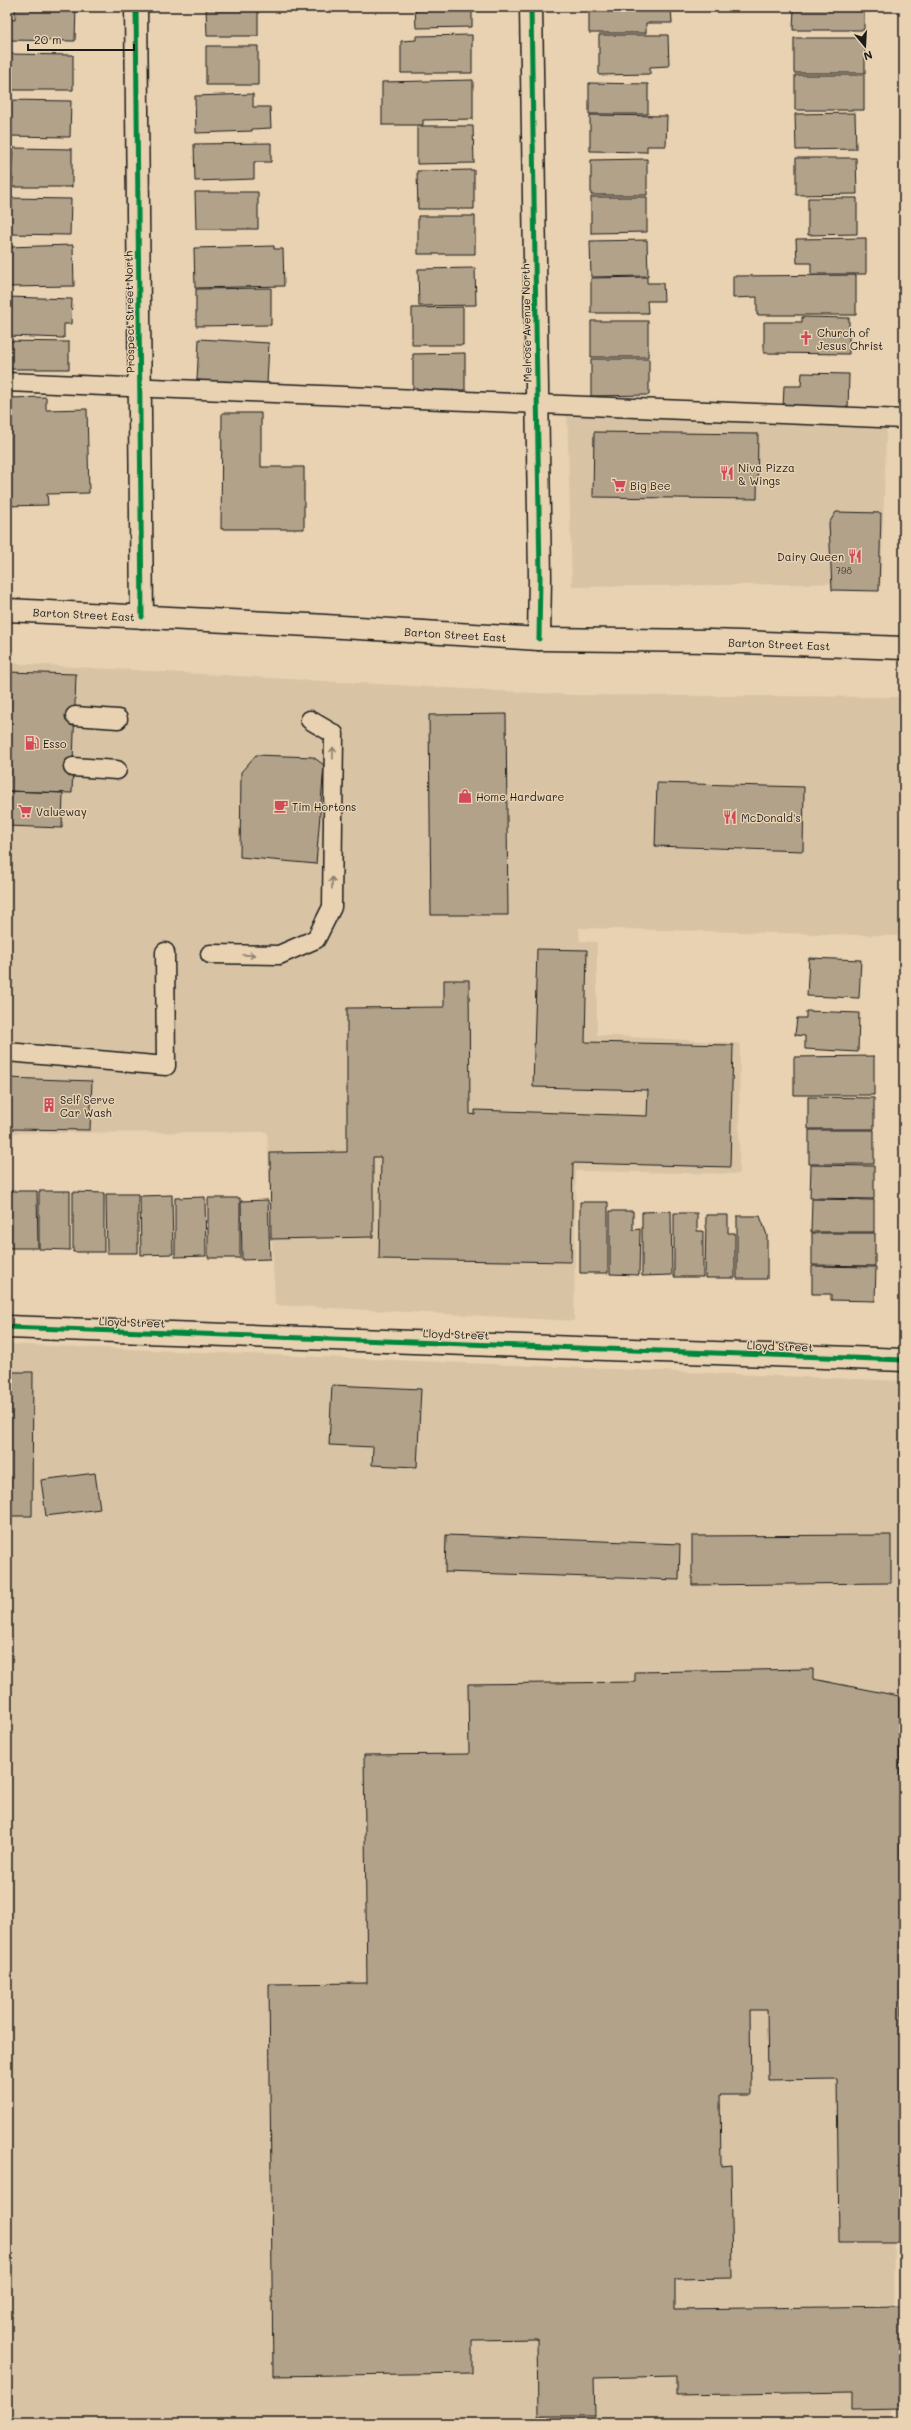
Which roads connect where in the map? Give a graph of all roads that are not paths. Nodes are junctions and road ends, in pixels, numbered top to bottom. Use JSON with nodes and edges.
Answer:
{"nodes":[{"id":1,"x":136,"y":7,"type":"edge"},
{"id":2,"x":531,"y":7,"type":"edge"},
{"id":3,"x":7,"y":382,"type":"edge"},
{"id":4,"x":140,"y":388,"type":"junction"},
{"id":5,"x":537,"y":404,"type":"junction"},
{"id":6,"x":904,"y":419,"type":"edge"},
{"id":7,"x":7,"y":610,"type":"edge"},
{"id":8,"x":142,"y":617,"type":"junction"},
{"id":9,"x":539,"y":639,"type":"junction"},
{"id":10,"x":904,"y":648,"type":"edge"},
{"id":11,"x":75,"y":716,"type":"dead end"},
{"id":12,"x":118,"y":719,"type":"dead end"},
{"id":13,"x":310,"y":720,"type":"dead end"},
{"id":14,"x":73,"y":766,"type":"dead end"},
{"id":15,"x":117,"y":770,"type":"dead end"},
{"id":16,"x":165,"y":952,"type":"dead end"},
{"id":17,"x":210,"y":954,"type":"dead end"},
{"id":18,"x":7,"y":1052,"type":"edge"},
{"id":19,"x":7,"y":1327,"type":"edge"},
{"id":20,"x":904,"y":1360,"type":"edge"}],
"edges":[{"from":1,"to":4,"type":"street","name":"Prospect Street North"},
{"from":2,"to":5,"type":"street","name":"Melrose Avenue North"},
{"from":3,"to":4,"type":"lane"},
{"from":4,"to":5,"type":"lane"},
{"from":4,"to":8,"type":"street","name":"Prospect Street North"},
{"from":5,"to":6,"type":"lane"},
{"from":5,"to":9,"type":"street","name":"Melrose Avenue North"},
{"from":7,"to":8,"type":"street","name":"Barton Street East"},
{"from":8,"to":9,"type":"street","name":"Barton Street East"},
{"from":9,"to":10,"type":"street","name":"Barton Street East"},
{"from":11,"to":12,"type":"lane"},
{"from":17,"to":13,"type":"lane","one_way":true},
{"from":14,"to":15,"type":"lane"},
{"from":16,"to":18,"type":"lane"},
{"from":19,"to":20,"type":"street","name":"Lloyd Street"}]}
